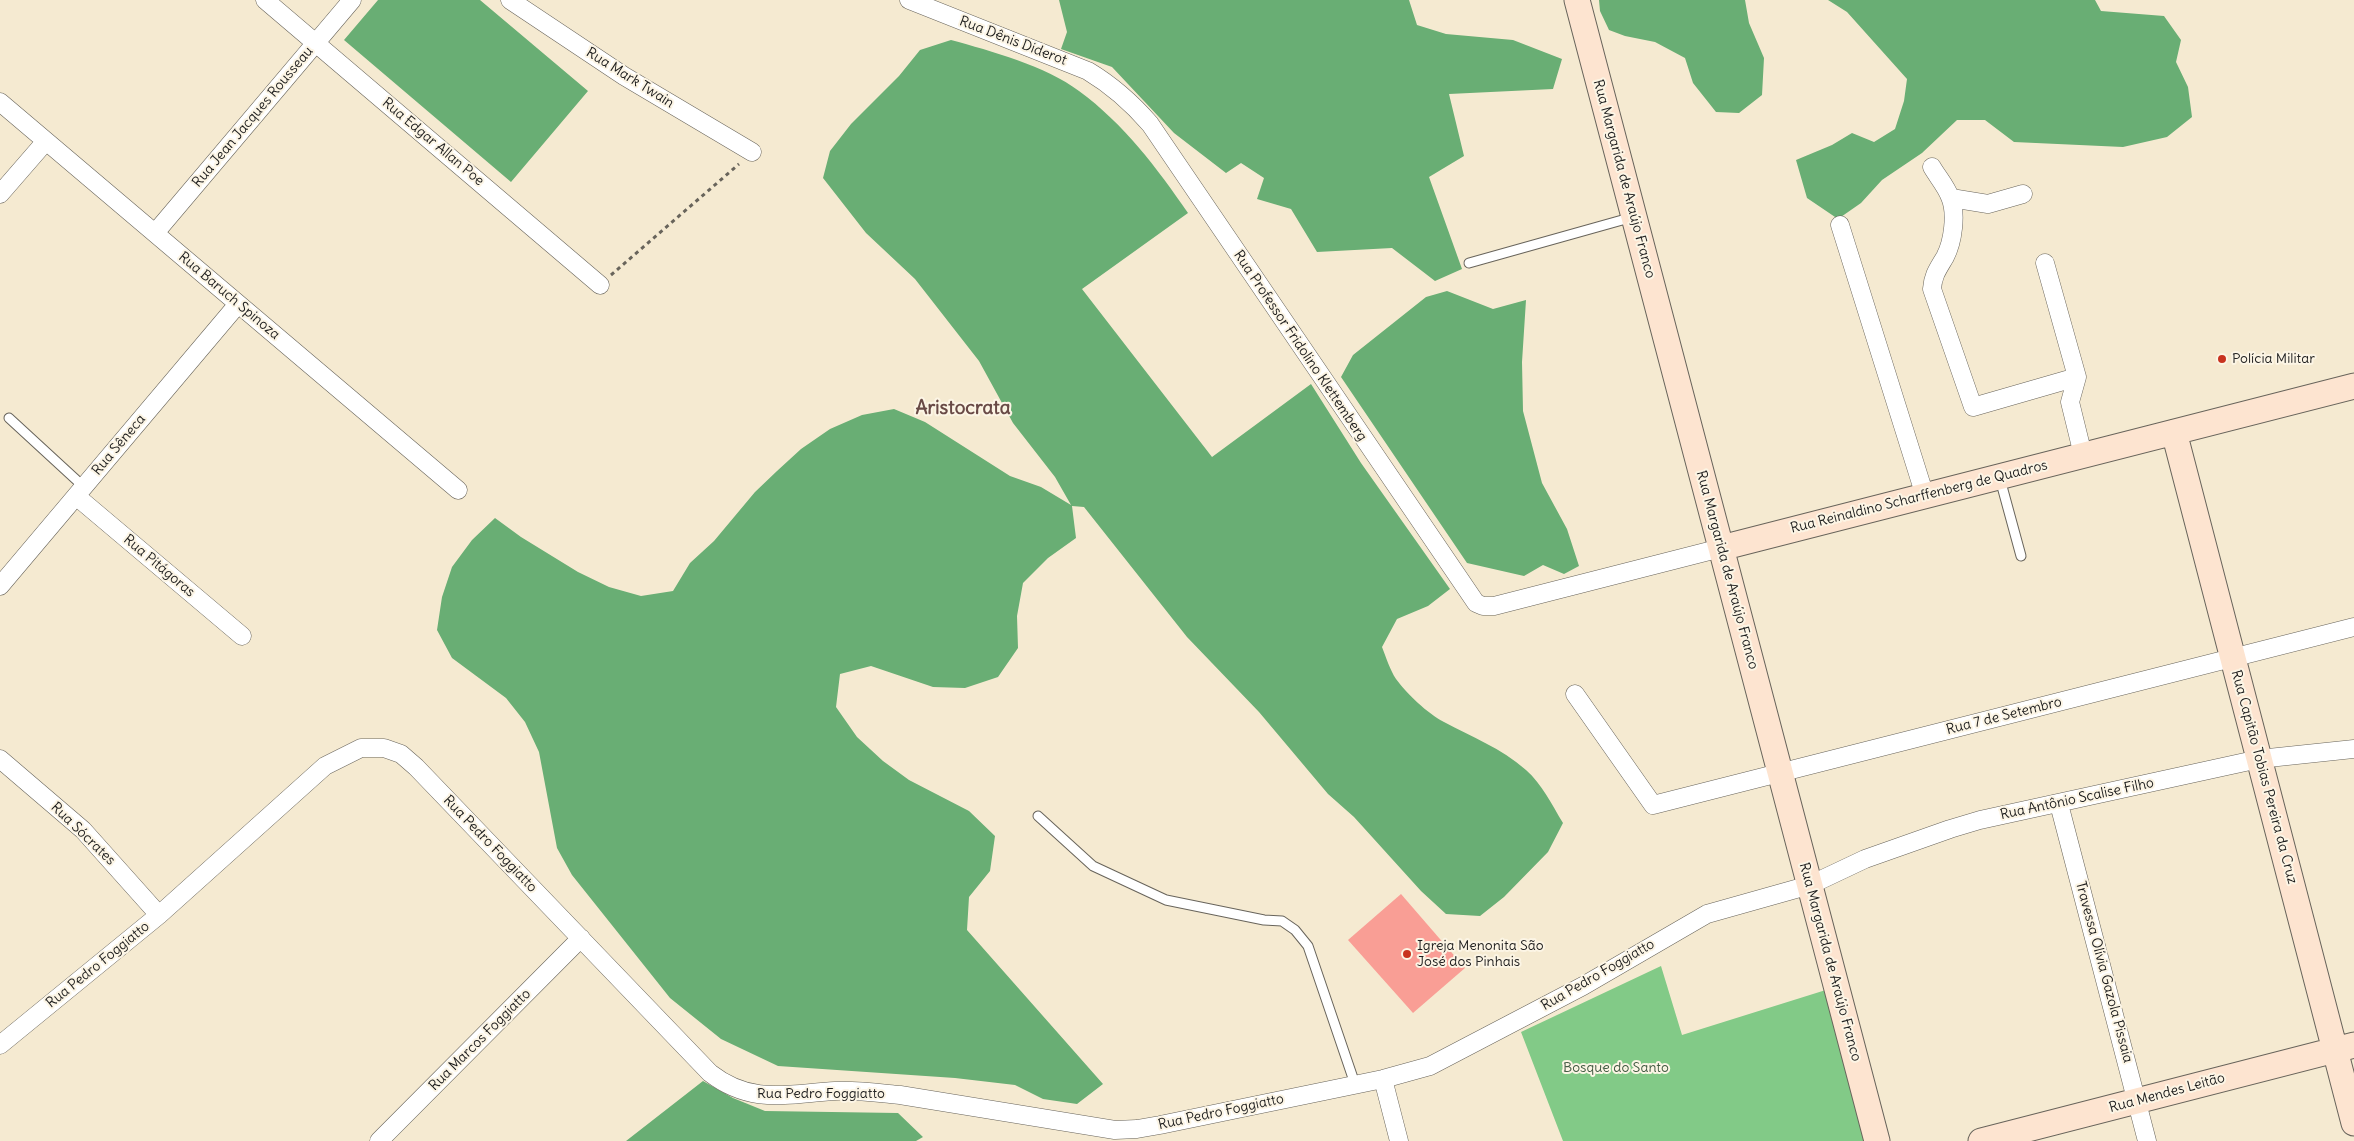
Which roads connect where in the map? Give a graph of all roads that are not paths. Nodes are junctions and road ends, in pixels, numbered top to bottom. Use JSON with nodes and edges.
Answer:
{"nodes":[{"id":1,"x":265,"y":0,"type":"edge"},
{"id":2,"x":352,"y":0,"type":"edge"},
{"id":3,"x":510,"y":0,"type":"edge"},
{"id":4,"x":909,"y":0,"type":"edge"},
{"id":5,"x":1577,"y":0,"type":"edge"},
{"id":6,"x":316,"y":43,"type":"junction"},
{"id":7,"x":1114,"y":87,"type":"joint"},
{"id":8,"x":0,"y":102,"type":"edge"},
{"id":9,"x":46,"y":141,"type":"junction"},
{"id":10,"x":752,"y":152,"type":"road end"},
{"id":11,"x":1932,"y":167,"type":"dead end"},
{"id":12,"x":0,"y":194,"type":"edge"},
{"id":13,"x":2023,"y":194,"type":"dead end"},
{"id":14,"x":1951,"y":198,"type":"junction"},
{"id":15,"x":1634,"y":216,"type":"junction"},
{"id":16,"x":1840,"y":225,"type":"dead end"},
{"id":17,"x":155,"y":233,"type":"junction"},
{"id":18,"x":1469,"y":263,"type":"dead end"},
{"id":19,"x":2045,"y":263,"type":"dead end"},
{"id":20,"x":600,"y":285,"type":"road end"},
{"id":21,"x":238,"y":304,"type":"junction"},
{"id":22,"x":2077,"y":377,"type":"junction"},
{"id":23,"x":2354,"y":386,"type":"edge"},
{"id":24,"x":9,"y":418,"type":"dead end"},
{"id":25,"x":2174,"y":432,"type":"junction"},
{"id":26,"x":2083,"y":455,"type":"junction"},
{"id":27,"x":2000,"y":476,"type":"junction"},
{"id":28,"x":458,"y":490,"type":"dead end"},
{"id":29,"x":80,"y":491,"type":"junction"},
{"id":30,"x":1925,"y":496,"type":"junction"},
{"id":31,"x":1721,"y":548,"type":"junction"},
{"id":32,"x":2021,"y":556,"type":"dead end"},
{"id":33,"x":0,"y":586,"type":"edge"},
{"id":34,"x":1483,"y":606,"type":"joint"},
{"id":35,"x":2354,"y":627,"type":"edge"},
{"id":36,"x":242,"y":636,"type":"dead end"},
{"id":37,"x":2233,"y":658,"type":"junction"},
{"id":38,"x":1575,"y":694,"type":"dead end"},
{"id":39,"x":2354,"y":749,"type":"edge"},
{"id":40,"x":0,"y":759,"type":"edge"},
{"id":41,"x":2259,"y":759,"type":"junction"},
{"id":42,"x":1780,"y":772,"type":"junction"},
{"id":43,"x":2060,"y":804,"type":"junction"},
{"id":44,"x":1038,"y":816,"type":"dead end"},
{"id":45,"x":1810,"y":885,"type":"junction"},
{"id":46,"x":159,"y":915,"type":"junction"},
{"id":47,"x":581,"y":938,"type":"junction"},
{"id":48,"x":0,"y":1046,"type":"edge"},
{"id":49,"x":2344,"y":1047,"type":"edge"},
{"id":50,"x":1383,"y":1079,"type":"junction"},
{"id":51,"x":1355,"y":1084,"type":"junction"},
{"id":52,"x":2137,"y":1101,"type":"junction"},
{"id":53,"x":2354,"y":1123,"type":"edge"},
{"id":54,"x":378,"y":1141,"type":"edge"},
{"id":55,"x":1399,"y":1141,"type":"edge"},
{"id":56,"x":1877,"y":1141,"type":"edge"},
{"id":57,"x":1981,"y":1141,"type":"edge"},
{"id":58,"x":2148,"y":1141,"type":"edge"}],
"edges":[{"from":1,"to":6,"type":"street","name":"Rua Edgar Allan Poe"},
{"from":2,"to":6,"type":"street","name":"Rua Jean Jacques Rousseau"},
{"from":3,"to":10,"type":"street","name":"Rua Mark Twain"},
{"from":4,"to":7,"type":"street","name":"Rua Dênis Diderot"},
{"from":5,"to":15,"type":"street","name":"Rua Margarida de Araújo Franco"},
{"from":6,"to":17,"type":"street","name":"Rua Jean Jacques Rousseau"},
{"from":6,"to":20,"type":"street","name":"Rua Edgar Allan Poe"},
{"from":7,"to":34,"type":"street","name":"Rua Professor Fridolino Klettemberg"},
{"from":8,"to":9,"type":"street","name":"Rua Baruch Spinoza"},
{"from":9,"to":12,"type":"street"},
{"from":9,"to":17,"type":"street","name":"Rua Baruch Spinoza"},
{"from":11,"to":14,"type":"street"},
{"from":13,"to":14,"type":"street"},
{"from":14,"to":22,"type":"street"},
{"from":15,"to":18,"type":"lane"},
{"from":15,"to":31,"type":"street","name":"Rua Margarida de Araújo Franco"},
{"from":16,"to":30,"type":"street"},
{"from":17,"to":21,"type":"street","name":"Rua Baruch Spinoza"},
{"from":19,"to":22,"type":"street"},
{"from":21,"to":28,"type":"street","name":"Rua Baruch Spinoza"},
{"from":21,"to":29,"type":"street","name":"Rua Sêneca"},
{"from":22,"to":26,"type":"street"},
{"from":23,"to":25,"type":"street","name":"Rua Reinaldino Scharffenberg de Quadros"},
{"from":24,"to":29,"type":"lane"},
{"from":25,"to":26,"type":"street","name":"Rua Reinaldino Scharffenberg de Quadros"},
{"from":25,"to":37,"type":"street","name":"Rua Capitão Tobias Pereira da Cruz"},
{"from":26,"to":27,"type":"street","name":"Rua Reinaldino Scharffenberg de Quadros"},
{"from":27,"to":30,"type":"street","name":"Rua Reinaldino Scharffenberg de Quadros"},
{"from":27,"to":32,"type":"lane"},
{"from":29,"to":33,"type":"street","name":"Rua Sêneca"},
{"from":29,"to":36,"type":"street","name":"Rua Pitágoras"},
{"from":30,"to":31,"type":"street","name":"Rua Reinaldino Scharffenberg de Quadros"},
{"from":31,"to":34,"type":"street","name":"Rua Reinaldino Scharffenberg de Quadros"},
{"from":31,"to":42,"type":"street","name":"Rua Margarida de Araújo Franco"},
{"from":35,"to":37,"type":"street","name":"Rua 7 de Setembro"},
{"from":37,"to":41,"type":"street","name":"Rua Capitão Tobias Pereira da Cruz"},
{"from":37,"to":42,"type":"street","name":"Rua 7 de Setembro"},
{"from":38,"to":42,"type":"street","name":"Rua 7 de Setembro"},
{"from":39,"to":41,"type":"street","name":"Rua Antônio Scalise Filho"},
{"from":40,"to":46,"type":"street","name":"Rua Sócrates"},
{"from":41,"to":43,"type":"street","name":"Rua Antônio Scalise Filho"},
{"from":41,"to":49,"type":"street","name":"Rua Capitão Tobias Pereira da Cruz"},
{"from":42,"to":45,"type":"street","name":"Rua Margarida de Araújo Franco"},
{"from":43,"to":45,"type":"street","name":"Rua Antônio Scalise Filho"},
{"from":43,"to":52,"type":"street","name":"Travessa Olívia Gazola Pissaia"},
{"from":44,"to":51,"type":"lane"},
{"from":45,"to":50,"type":"street","name":"Rua Pedro Foggiatto"},
{"from":45,"to":56,"type":"street","name":"Rua Margarida de Araújo Franco"},
{"from":46,"to":47,"type":"street","name":"Rua Pedro Foggiatto"},
{"from":46,"to":48,"type":"street","name":"Rua Pedro Foggiatto"},
{"from":47,"to":51,"type":"street","name":"Rua Pedro Foggiatto"},
{"from":47,"to":54,"type":"street","name":"Rua Marcos Foggiatto"},
{"from":49,"to":52,"type":"street","name":"Rua Mendes Leitão"},
{"from":49,"to":53,"type":"street","name":"Rua Capitão Tobias Pereira da Cruz"},
{"from":50,"to":51,"type":"street","name":"Rua Pedro Foggiatto"},
{"from":50,"to":55,"type":"street"},
{"from":52,"to":57,"type":"street","name":"Rua Mendes Leitão"},
{"from":52,"to":58,"type":"street","name":"Travessa Olívia Gazola Pissaia"}]}
